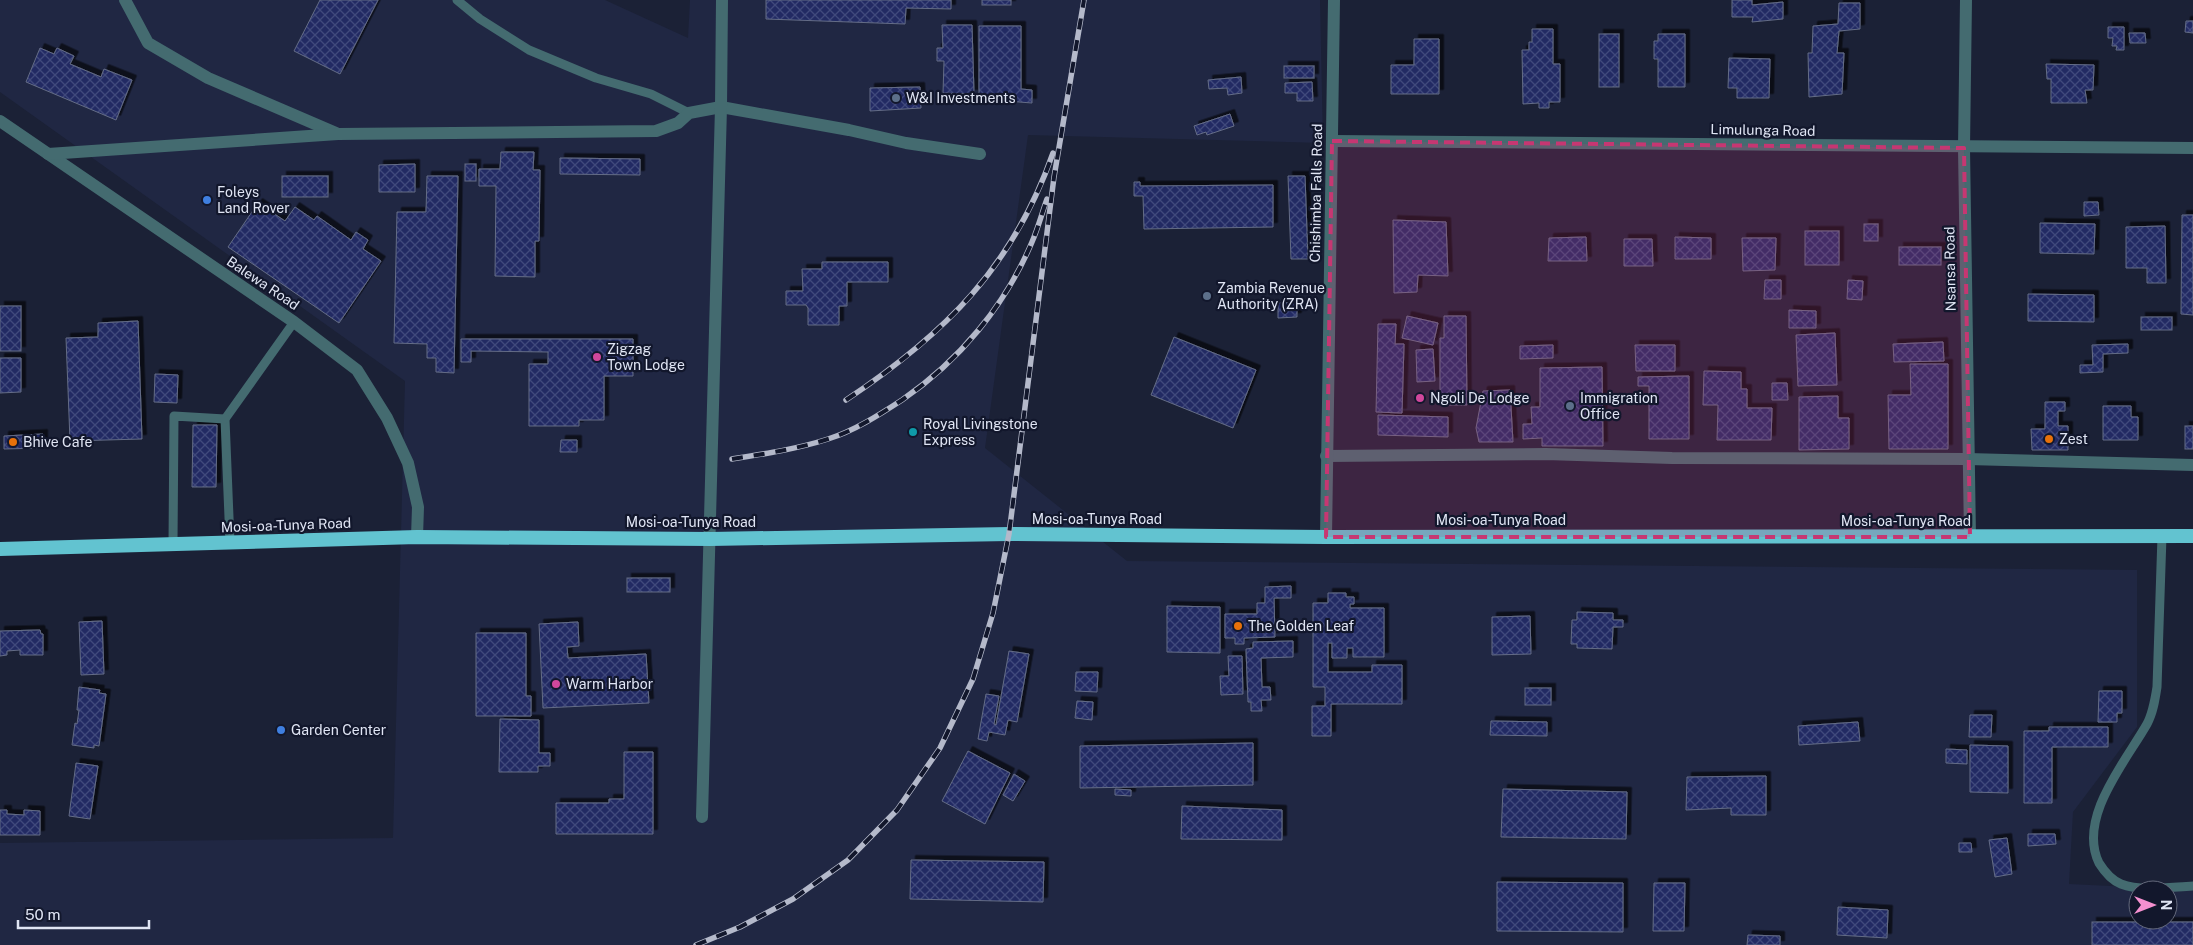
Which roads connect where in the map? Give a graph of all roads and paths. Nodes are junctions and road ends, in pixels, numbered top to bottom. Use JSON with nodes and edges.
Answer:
{"nodes":[{"id":1,"x":125,"y":0,"type":"edge"},
{"id":2,"x":457,"y":0,"type":"edge"},
{"id":3,"x":722,"y":0,"type":"edge"},
{"id":4,"x":1334,"y":0,"type":"edge"},
{"id":5,"x":1966,"y":0,"type":"edge"},
{"id":6,"x":721,"y":107,"type":"junction"},
{"id":7,"x":689,"y":113,"type":"junction"},
{"id":8,"x":0,"y":121,"type":"edge"},
{"id":9,"x":338,"y":134,"type":"junction"},
{"id":10,"x":1332,"y":141,"type":"junction"},
{"id":11,"x":1964,"y":148,"type":"junction"},
{"id":12,"x":2193,"y":148,"type":"edge"},
{"id":13,"x":48,"y":154,"type":"junction"},
{"id":14,"x":980,"y":154,"type":"dead end"},
{"id":15,"x":294,"y":322,"type":"junction"},
{"id":16,"x":225,"y":419,"type":"junction"},
{"id":17,"x":1326,"y":456,"type":"junction"},
{"id":18,"x":1968,"y":460,"type":"junction"},
{"id":19,"x":2193,"y":465,"type":"edge"},
{"id":20,"x":2162,"y":536,"type":"junction"},
{"id":21,"x":2193,"y":536,"type":"edge"},
{"id":22,"x":417,"y":537,"type":"junction"},
{"id":23,"x":1326,"y":537,"type":"junction"},
{"id":24,"x":1970,"y":537,"type":"junction"},
{"id":25,"x":710,"y":538,"type":"junction"},
{"id":26,"x":230,"y":542,"type":"junction"},
{"id":27,"x":173,"y":544,"type":"junction"},
{"id":28,"x":0,"y":549,"type":"edge"},
{"id":29,"x":702,"y":817,"type":"dead end"},
{"id":30,"x":2193,"y":886,"type":"edge"}],
"edges":[{"from":1,"to":9,"type":"street"},
{"from":2,"to":7,"type":"lane"},
{"from":3,"to":6,"type":"street"},
{"from":4,"to":10,"type":"street","name":"Chishimba Falls Road"},
{"from":5,"to":11,"type":"street","name":"Nsansa Road"},
{"from":6,"to":7,"type":"street"},
{"from":6,"to":14,"type":"street"},
{"from":6,"to":25,"type":"street"},
{"from":7,"to":9,"type":"street"},
{"from":8,"to":13,"type":"street","name":"Balewa Road"},
{"from":9,"to":13,"type":"street"},
{"from":10,"to":11,"type":"street","name":"Limulunga Road"},
{"from":10,"to":17,"type":"street","name":"Chishimba Falls Road"},
{"from":11,"to":12,"type":"street","name":"Limulunga Road"},
{"from":11,"to":18,"type":"street","name":"Nsansa Road"},
{"from":13,"to":15,"type":"street","name":"Balewa Road"},
{"from":15,"to":16,"type":"lane"},
{"from":15,"to":22,"type":"street","name":"Balewa Road"},
{"from":16,"to":26,"type":"lane"},
{"from":16,"to":27,"type":"lane"},
{"from":17,"to":18,"type":"street"},
{"from":17,"to":23,"type":"street","name":"Chishimba Falls Road"},
{"from":18,"to":19,"type":"street"},
{"from":18,"to":24,"type":"street","name":"Nsansa Road"},
{"from":20,"to":21,"type":"highway","name":"Mosi-oa-Tunya Road"},
{"from":20,"to":24,"type":"highway","name":"Mosi-oa-Tunya Road"},
{"from":20,"to":30,"type":"lane"},
{"from":22,"to":25,"type":"highway","name":"Mosi-oa-Tunya Road"},
{"from":22,"to":26,"type":"highway","name":"Mosi-oa-Tunya Road"},
{"from":23,"to":24,"type":"highway","name":"Mosi-oa-Tunya Road"},
{"from":23,"to":25,"type":"highway","name":"Mosi-oa-Tunya Road"},
{"from":25,"to":29,"type":"street"},
{"from":26,"to":27,"type":"highway","name":"Mosi-oa-Tunya Road"},
{"from":27,"to":28,"type":"highway","name":"Mosi-oa-Tunya Road"}]}
